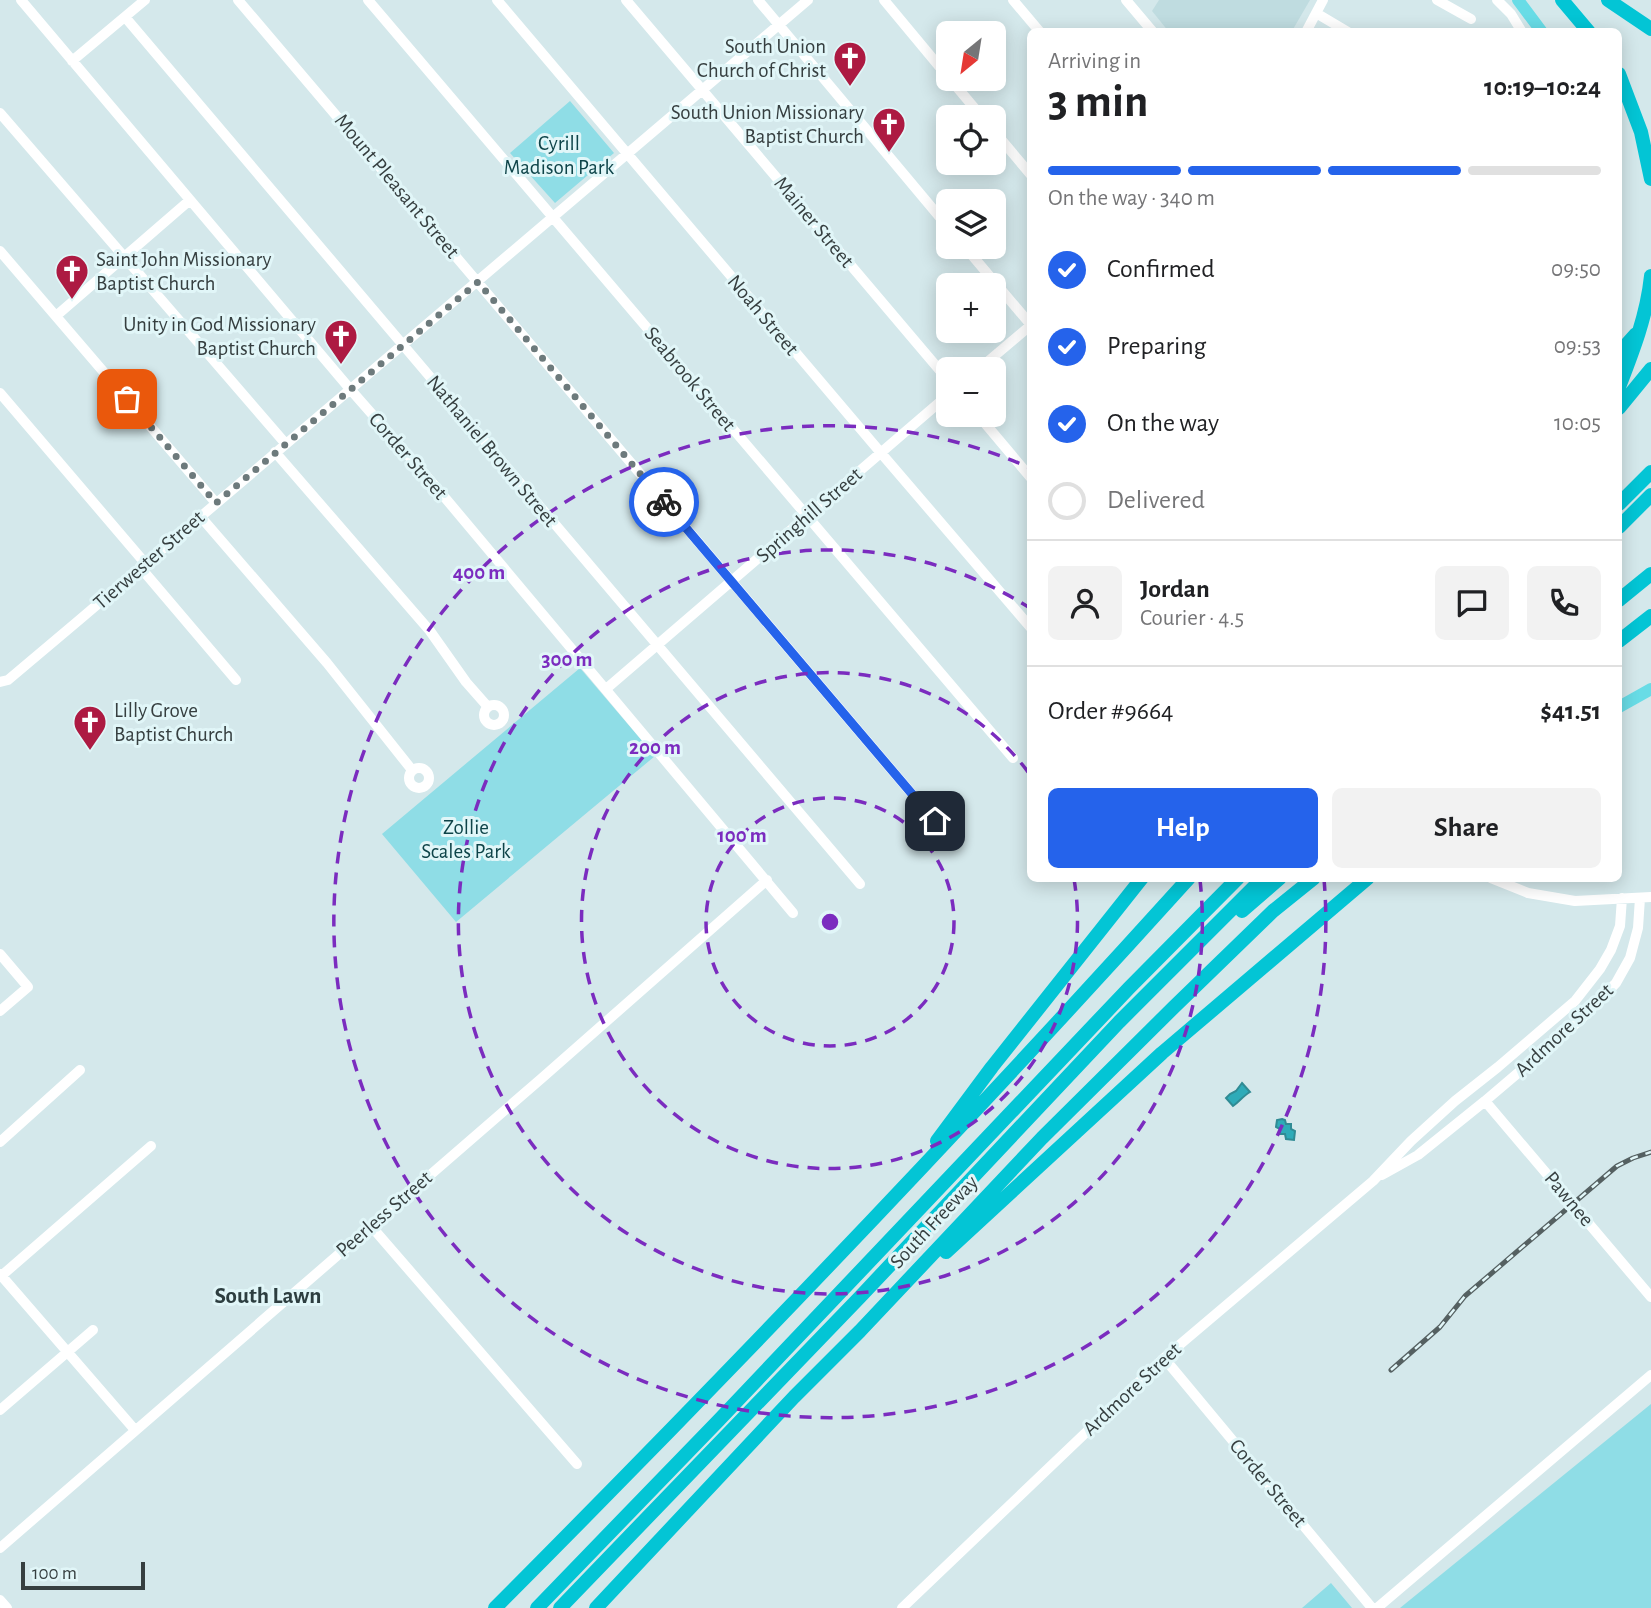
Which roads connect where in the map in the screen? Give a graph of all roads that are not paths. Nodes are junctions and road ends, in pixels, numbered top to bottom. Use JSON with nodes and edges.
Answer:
{"nodes":[{"id":1,"x":21,"y":0,"type":"edge"},
{"id":2,"x":145,"y":0,"type":"edge"},
{"id":3,"x":238,"y":0,"type":"edge"},
{"id":4,"x":368,"y":0,"type":"edge"},
{"id":5,"x":497,"y":0,"type":"edge"},
{"id":6,"x":626,"y":0,"type":"edge"},
{"id":7,"x":758,"y":0,"type":"edge"},
{"id":8,"x":808,"y":0,"type":"edge"},
{"id":9,"x":884,"y":0,"type":"edge"},
{"id":10,"x":1013,"y":0,"type":"edge"},
{"id":11,"x":1126,"y":0,"type":"edge"},
{"id":12,"x":1323,"y":0,"type":"edge"},
{"id":13,"x":1437,"y":0,"type":"edge"},
{"id":14,"x":1497,"y":0,"type":"edge"},
{"id":15,"x":1518,"y":0,"type":"edge"},
{"id":16,"x":1562,"y":0,"type":"edge"},
{"id":17,"x":1608,"y":0,"type":"edge"},
{"id":18,"x":1316,"y":13,"type":"junction"},
{"id":19,"x":125,"y":17,"type":"junction"},
{"id":20,"x":1471,"y":19,"type":"dead end"},
{"id":21,"x":779,"y":25,"type":"junction"},
{"id":22,"x":1037,"y":28,"type":"edge"},
{"id":23,"x":1150,"y":28,"type":"edge"},
{"id":24,"x":1308,"y":28,"type":"edge"},
{"id":25,"x":1342,"y":28,"type":"edge"},
{"id":26,"x":1520,"y":28,"type":"edge"},
{"id":27,"x":1539,"y":28,"type":"edge"},
{"id":28,"x":1586,"y":28,"type":"edge"},
{"id":29,"x":1651,"y":29,"type":"edge"},
{"id":30,"x":72,"y":61,"type":"junction"},
{"id":31,"x":936,"y":62,"type":"edge"},
{"id":32,"x":1622,"y":83,"type":"edge"},
{"id":33,"x":702,"y":89,"type":"junction"},
{"id":34,"x":960,"y":91,"type":"edge"},
{"id":35,"x":972,"y":105,"type":"edge"},
{"id":36,"x":0,"y":113,"type":"edge"},
{"id":37,"x":1006,"y":145,"type":"edge"},
{"id":38,"x":627,"y":154,"type":"junction"},
{"id":39,"x":1027,"y":169,"type":"edge"},
{"id":40,"x":1651,"y":179,"type":"edge"},
{"id":41,"x":190,"y":200,"type":"junction"},
{"id":42,"x":936,"y":213,"type":"edge"},
{"id":43,"x":552,"y":217,"type":"junction"},
{"id":44,"x":0,"y":251,"type":"edge"},
{"id":45,"x":124,"y":257,"type":"junction"},
{"id":46,"x":975,"y":259,"type":"edge"},
{"id":47,"x":1651,"y":276,"type":"edge"},
{"id":48,"x":478,"y":282,"type":"junction"},
{"id":49,"x":56,"y":316,"type":"junction"},
{"id":50,"x":1651,"y":318,"type":"edge"},
{"id":51,"x":1027,"y":320,"type":"edge"},
{"id":52,"x":1027,"y":328,"type":"edge"},
{"id":53,"x":404,"y":345,"type":"junction"},
{"id":54,"x":1622,"y":350,"type":"edge"},
{"id":55,"x":993,"y":357,"type":"edge"},
{"id":56,"x":936,"y":366,"type":"edge"},
{"id":57,"x":1651,"y":369,"type":"edge"},
{"id":58,"x":350,"y":389,"type":"junction"},
{"id":59,"x":1625,"y":390,"type":"edge"},
{"id":60,"x":0,"y":393,"type":"edge"},
{"id":61,"x":936,"y":405,"type":"edge"},
{"id":62,"x":988,"y":427,"type":"edge"},
{"id":63,"x":285,"y":443,"type":"junction"},
{"id":64,"x":275,"y":452,"type":"junction"},
{"id":65,"x":881,"y":453,"type":"junction"},
{"id":66,"x":1651,"y":472,"type":"edge"},
{"id":67,"x":1027,"y":473,"type":"edge"},
{"id":68,"x":1651,"y":495,"type":"edge"},
{"id":69,"x":1622,"y":501,"type":"edge"},
{"id":70,"x":216,"y":503,"type":"junction"},
{"id":71,"x":200,"y":516,"type":"junction"},
{"id":72,"x":807,"y":517,"type":"junction"},
{"id":73,"x":1622,"y":524,"type":"edge"},
{"id":74,"x":143,"y":565,"type":"junction"},
{"id":75,"x":1651,"y":574,"type":"edge"},
{"id":76,"x":732,"y":581,"type":"junction"},
{"id":77,"x":1622,"y":598,"type":"edge"},
{"id":78,"x":1651,"y":616,"type":"edge"},
{"id":79,"x":1027,"y":623,"type":"edge"},
{"id":80,"x":1622,"y":639,"type":"edge"},
{"id":81,"x":657,"y":645,"type":"junction"},
{"id":82,"x":0,"y":671,"type":"edge"},
{"id":83,"x":236,"y":680,"type":"dead end"},
{"id":84,"x":4,"y":681,"type":"edge"},
{"id":85,"x":606,"y":689,"type":"junction"},
{"id":86,"x":1651,"y":689,"type":"edge"},
{"id":87,"x":1622,"y":705,"type":"edge"},
{"id":88,"x":488,"y":707,"type":"dead end"},
{"id":89,"x":1013,"y":758,"type":"dead end"},
{"id":90,"x":412,"y":770,"type":"dead end"},
{"id":91,"x":935,"y":821,"type":"dead end"},
{"id":92,"x":766,"y":880,"type":"junction"},
{"id":93,"x":1139,"y":882,"type":"edge"},
{"id":94,"x":1185,"y":882,"type":"edge"},
{"id":95,"x":1198,"y":882,"type":"edge"},
{"id":96,"x":1221,"y":882,"type":"edge"},
{"id":97,"x":1234,"y":882,"type":"edge"},
{"id":98,"x":1259,"y":882,"type":"edge"},
{"id":99,"x":1275,"y":882,"type":"edge"},
{"id":100,"x":1303,"y":882,"type":"edge"},
{"id":101,"x":1309,"y":882,"type":"edge"},
{"id":102,"x":1363,"y":882,"type":"edge"},
{"id":103,"x":1500,"y":882,"type":"edge"},
{"id":104,"x":860,"y":884,"type":"dead end"},
{"id":105,"x":1622,"y":898,"type":"junction"},
{"id":106,"x":1646,"y":898,"type":"edge"},
{"id":107,"x":1273,"y":911,"type":"junction"},
{"id":108,"x":793,"y":913,"type":"dead end"},
{"id":109,"x":1194,"y":922,"type":"junction"},
{"id":110,"x":0,"y":954,"type":"edge"},
{"id":111,"x":1101,"y":976,"type":"junction"},
{"id":112,"x":1577,"y":998,"type":"junction"},
{"id":113,"x":0,"y":1011,"type":"edge"},
{"id":114,"x":1589,"y":1011,"type":"junction"},
{"id":115,"x":1119,"y":1022,"type":"junction"},
{"id":116,"x":80,"y":1070,"type":"dead end"},
{"id":117,"x":1485,"y":1101,"type":"junction"},
{"id":118,"x":0,"y":1142,"type":"edge"},
{"id":119,"x":150,"y":1146,"type":"dead end"},
{"id":120,"x":1373,"y":1181,"type":"junction"},
{"id":121,"x":903,"y":1187,"type":"junction"},
{"id":122,"x":370,"y":1226,"type":"junction"},
{"id":123,"x":1,"y":1275,"type":"edge"},
{"id":124,"x":1651,"y":1297,"type":"edge"},
{"id":125,"x":93,"y":1331,"type":"dead end"},
{"id":126,"x":860,"y":1331,"type":"junction"},
{"id":127,"x":67,"y":1351,"type":"junction"},
{"id":128,"x":1164,"y":1358,"type":"junction"},
{"id":129,"x":1651,"y":1375,"type":"edge"},
{"id":130,"x":0,"y":1410,"type":"edge"},
{"id":131,"x":135,"y":1430,"type":"junction"},
{"id":132,"x":577,"y":1464,"type":"dead end"},
{"id":133,"x":0,"y":1548,"type":"edge"},
{"id":134,"x":537,"y":1566,"type":"junction"},
{"id":135,"x":0,"y":1600,"type":"edge"},
{"id":136,"x":7,"y":1608,"type":"edge"},
{"id":137,"x":487,"y":1608,"type":"edge"},
{"id":138,"x":495,"y":1608,"type":"edge"},
{"id":139,"x":537,"y":1608,"type":"edge"},
{"id":140,"x":560,"y":1608,"type":"edge"},
{"id":141,"x":596,"y":1608,"type":"edge"},
{"id":142,"x":902,"y":1608,"type":"edge"},
{"id":143,"x":1375,"y":1608,"type":"edge"}],
"edges":[{"from":1,"to":30,"type":"street","name":"Corder Street"},
{"from":2,"to":19,"type":"street"},
{"from":3,"to":48,"type":"street","name":"Mount Pleasant Street"},
{"from":4,"to":43,"type":"street","name":"Seabrook Street"},
{"from":5,"to":38,"type":"street","name":"Noah Street"},
{"from":6,"to":33,"type":"street","name":"Mainer Street"},
{"from":7,"to":21,"type":"street"},
{"from":8,"to":21,"type":"street","name":"Tierwester Street"},
{"from":9,"to":31,"type":"street"},
{"from":10,"to":22,"type":"street"},
{"from":11,"to":23,"type":"street"},
{"from":12,"to":18,"type":"street"},
{"from":13,"to":20,"type":"street"},
{"from":14,"to":26,"type":"street"},
{"from":15,"to":27,"type":"main road"},
{"from":16,"to":28,"type":"highway"},
{"from":17,"to":29,"type":"highway"},
{"from":18,"to":24,"type":"street"},
{"from":18,"to":25,"type":"street"},
{"from":19,"to":30,"type":"street"},
{"from":19,"to":53,"type":"street","name":"Nathaniel Brown Street"},
{"from":21,"to":33,"type":"street","name":"Tierwester Street"},
{"from":21,"to":42,"type":"street"},
{"from":30,"to":41,"type":"street","name":"Corder Street"},
{"from":32,"to":40,"type":"highway"},
{"from":33,"to":38,"type":"street","name":"Tierwester Street"},
{"from":33,"to":56,"type":"street","name":"Mainer Street"},
{"from":34,"to":35,"type":"street"},
{"from":36,"to":45,"type":"street"},
{"from":37,"to":39,"type":"street"},
{"from":38,"to":43,"type":"street","name":"Tierwester Street"},
{"from":38,"to":65,"type":"street","name":"Noah Street"},
{"from":41,"to":45,"type":"street"},
{"from":41,"to":58,"type":"street","name":"Corder Street"},
{"from":43,"to":48,"type":"street","name":"Tierwester Street"},
{"from":43,"to":72,"type":"street","name":"Seabrook Street"},
{"from":44,"to":49,"type":"street"},
{"from":45,"to":49,"type":"street"},
{"from":45,"to":63,"type":"street"},
{"from":46,"to":51,"type":"street"},
{"from":47,"to":59,"type":"highway"},
{"from":48,"to":53,"type":"street","name":"Tierwester Street"},
{"from":48,"to":76,"type":"street","name":"Mount Pleasant Street"},
{"from":49,"to":70,"type":"street"},
{"from":50,"to":54,"type":"highway"},
{"from":52,"to":55,"type":"street"},
{"from":53,"to":58,"type":"street","name":"Tierwester Street"},
{"from":53,"to":81,"type":"street","name":"Nathaniel Brown Street"},
{"from":57,"to":59,"type":"highway"},
{"from":58,"to":63,"type":"street","name":"Tierwester Street"},
{"from":58,"to":85,"type":"street","name":"Corder Street"},
{"from":60,"to":74,"type":"street"},
{"from":61,"to":65,"type":"street","name":"Springhill Street"},
{"from":62,"to":67,"type":"street"},
{"from":63,"to":64,"type":"street","name":"Tierwester Street"},
{"from":64,"to":70,"type":"street","name":"Tierwester Street"},
{"from":64,"to":88,"type":"street"},
{"from":65,"to":72,"type":"street","name":"Springhill Street"},
{"from":65,"to":79,"type":"street","name":"Noah Street"},
{"from":66,"to":69,"type":"highway"},
{"from":68,"to":73,"type":"highway"},
{"from":70,"to":71,"type":"street","name":"Tierwester Street"},
{"from":71,"to":74,"type":"street","name":"Tierwester Street"},
{"from":71,"to":90,"type":"street"},
{"from":72,"to":76,"type":"street","name":"Springhill Street"},
{"from":72,"to":89,"type":"street","name":"Seabrook Street"},
{"from":74,"to":83,"type":"street"},
{"from":74,"to":84,"type":"street","name":"Tierwester Street"},
{"from":75,"to":77,"type":"highway"},
{"from":76,"to":81,"type":"street","name":"Springhill Street"},
{"from":76,"to":91,"type":"street","name":"Mount Pleasant Street"},
{"from":78,"to":80,"type":"highway"},
{"from":81,"to":85,"type":"street","name":"Springhill Street"},
{"from":81,"to":104,"type":"street","name":"Nathaniel Brown Street"},
{"from":82,"to":84,"type":"street"},
{"from":85,"to":92,"type":"street","name":"Corder Street"},
{"from":86,"to":87,"type":"main road"},
{"from":92,"to":108,"type":"street","name":"Corder Street"},
{"from":92,"to":122,"type":"street","name":"Peerless Street"},
{"from":93,"to":121,"type":"highway"},
{"from":94,"to":111,"type":"highway"},
{"from":95,"to":111,"type":"highway"},
{"from":96,"to":109,"type":"highway"},
{"from":97,"to":109,"type":"highway"},
{"from":98,"to":115,"type":"highway"},
{"from":99,"to":115,"type":"highway"},
{"from":100,"to":107,"type":"highway"},
{"from":101,"to":107,"type":"highway","name":"South Freeway"},
{"from":102,"to":126,"type":"highway"},
{"from":103,"to":105,"type":"street"},
{"from":105,"to":106,"type":"street"},
{"from":105,"to":112,"type":"street","name":"Ardmore Street"},
{"from":106,"to":114,"type":"street","name":"Ardmore Street"},
{"from":107,"to":126,"type":"highway","name":"South Freeway"},
{"from":109,"to":139,"type":"highway"},
{"from":110,"to":113,"type":"street"},
{"from":111,"to":121,"type":"highway"},
{"from":112,"to":114,"type":"street"},
{"from":112,"to":120,"type":"street","name":"Ardmore Street"},
{"from":114,"to":117,"type":"street","name":"Ardmore Street"},
{"from":115,"to":140,"type":"highway"},
{"from":116,"to":118,"type":"street"},
{"from":117,"to":120,"type":"street","name":"Ardmore Street"},
{"from":117,"to":124,"type":"street","name":"Pawnee"},
{"from":119,"to":123,"type":"street"},
{"from":120,"to":128,"type":"street","name":"Ardmore Street"},
{"from":121,"to":134,"type":"highway"},
{"from":122,"to":131,"type":"street","name":"Peerless Street"},
{"from":122,"to":132,"type":"street"},
{"from":123,"to":127,"type":"street"},
{"from":125,"to":127,"type":"street"},
{"from":126,"to":141,"type":"highway","name":"South Freeway"},
{"from":127,"to":130,"type":"street"},
{"from":127,"to":131,"type":"street"},
{"from":128,"to":142,"type":"street","name":"Ardmore Street"},
{"from":128,"to":143,"type":"street","name":"Corder Street"},
{"from":129,"to":143,"type":"street"},
{"from":131,"to":133,"type":"street","name":"Peerless Street"},
{"from":134,"to":137,"type":"highway"},
{"from":134,"to":138,"type":"highway"},
{"from":135,"to":136,"type":"street"}]}
